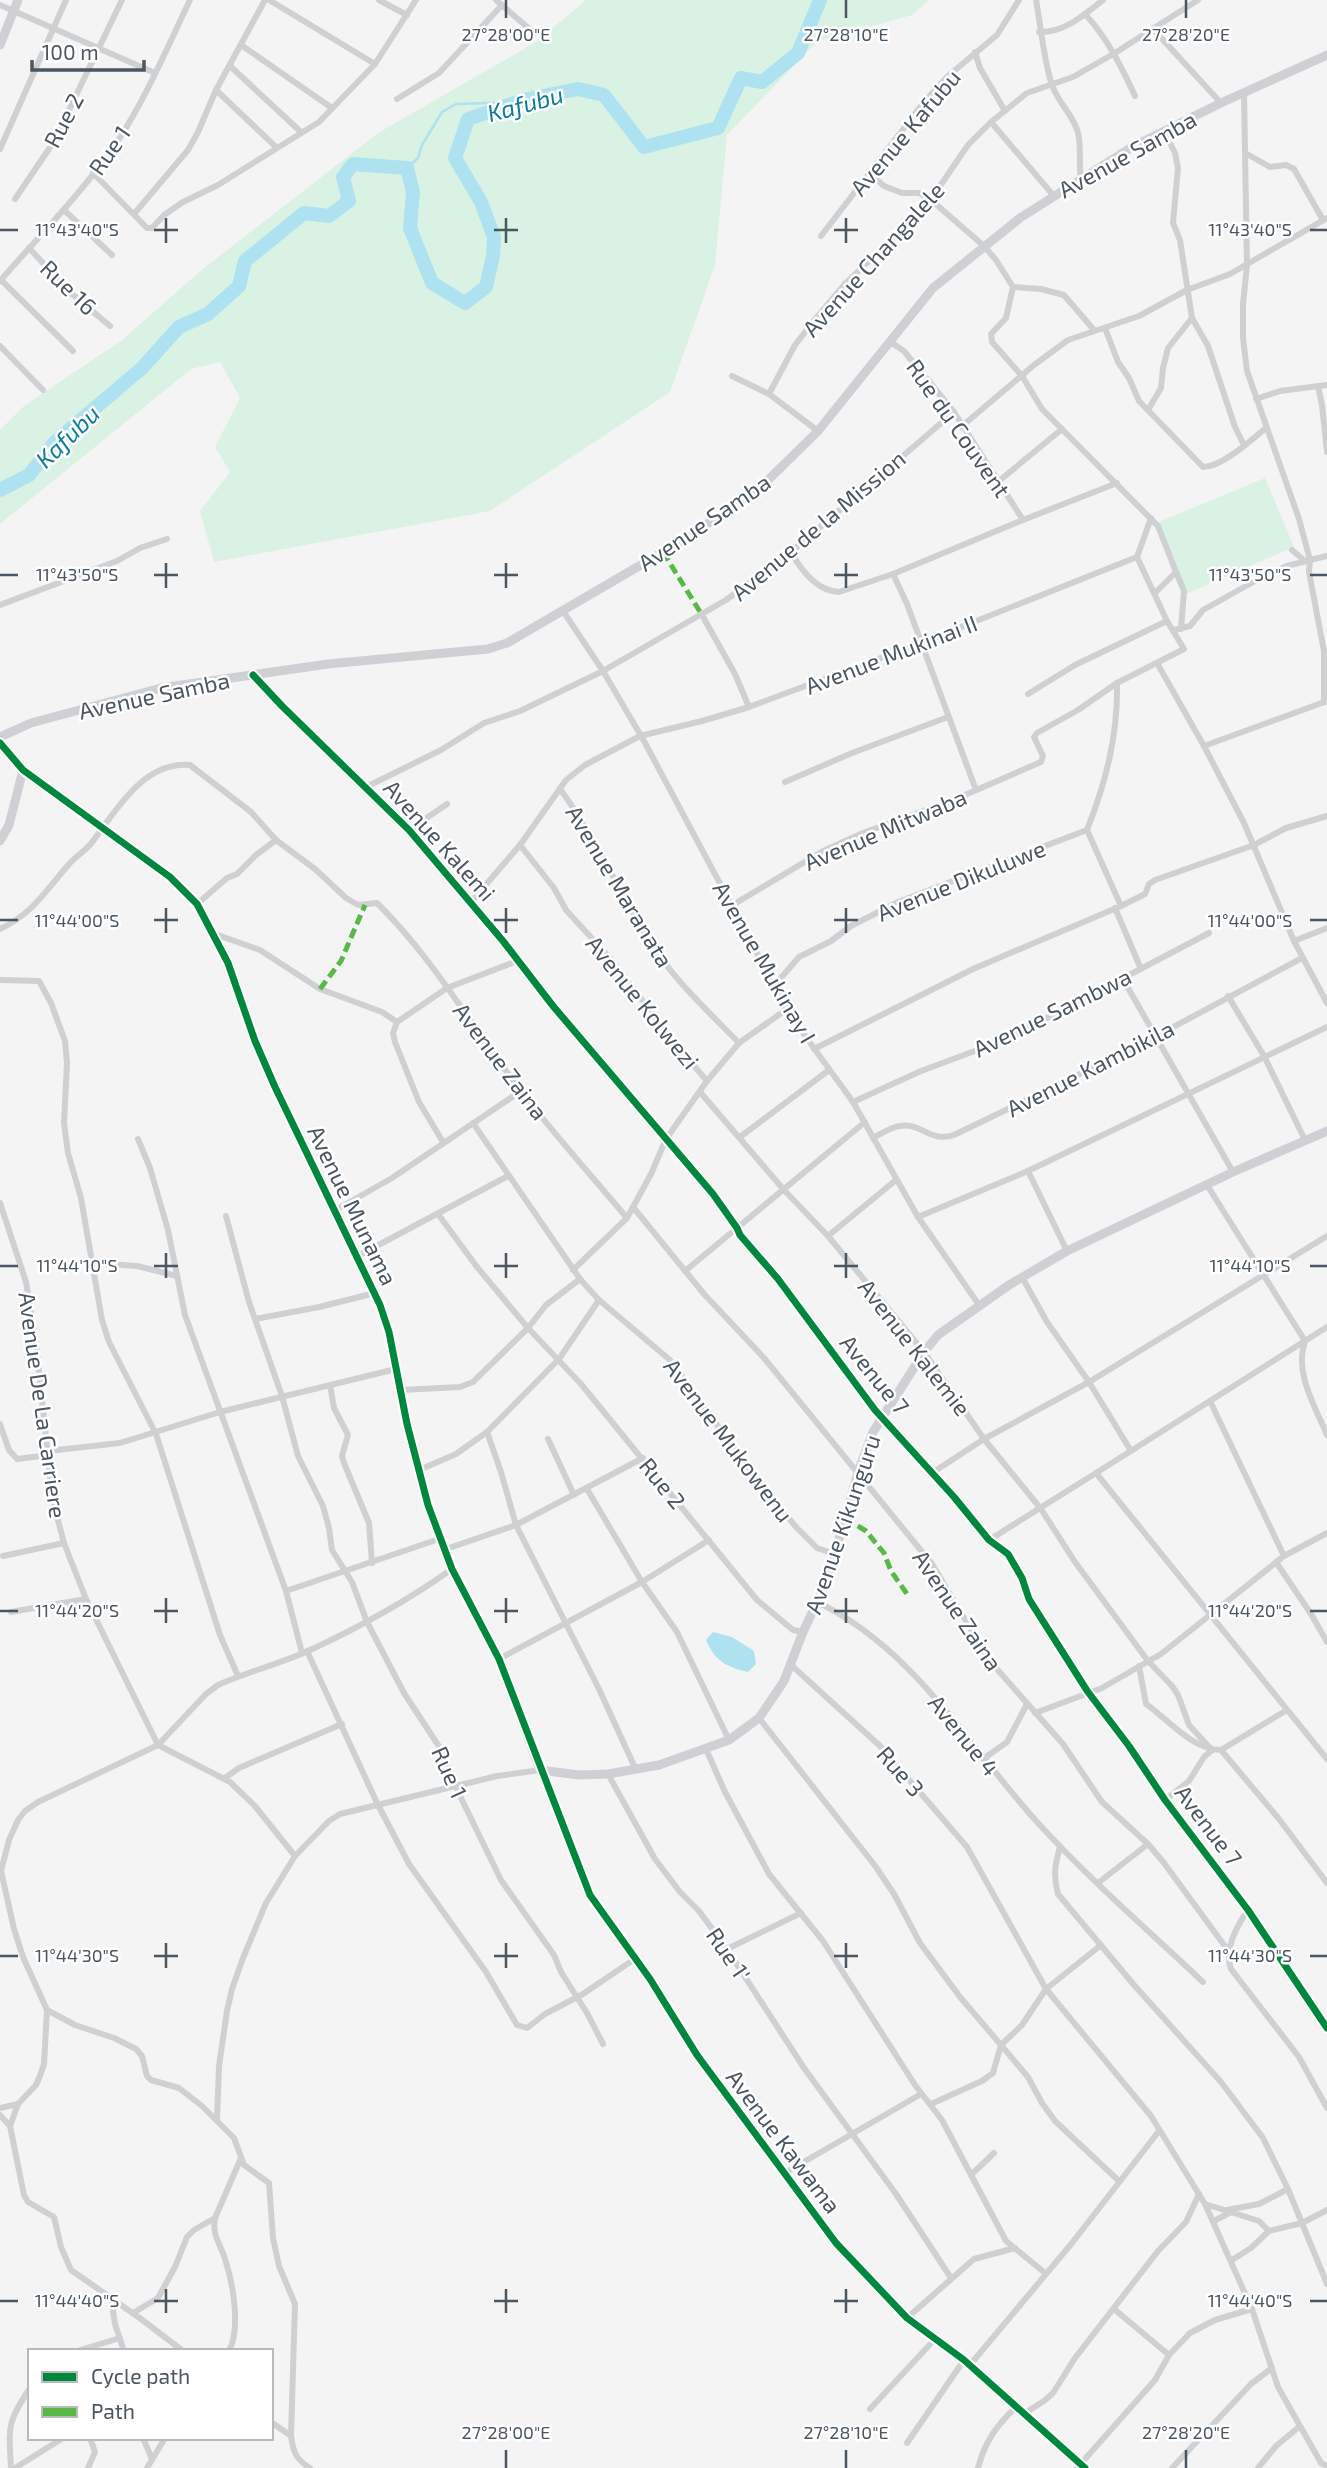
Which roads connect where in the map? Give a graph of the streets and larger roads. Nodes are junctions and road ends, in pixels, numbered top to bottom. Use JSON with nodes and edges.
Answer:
{"nodes":[{"id":1,"x":18,"y":0,"type":"edge"},
{"id":2,"x":66,"y":0,"type":"edge"},
{"id":3,"x":122,"y":0,"type":"edge"},
{"id":4,"x":190,"y":0,"type":"edge"},
{"id":5,"x":267,"y":0,"type":"edge"},
{"id":6,"x":379,"y":0,"type":"edge"},
{"id":7,"x":416,"y":0,"type":"edge"},
{"id":8,"x":1019,"y":0,"type":"edge"},
{"id":9,"x":1036,"y":0,"type":"edge"},
{"id":10,"x":1103,"y":0,"type":"edge"},
{"id":11,"x":1198,"y":0,"type":"edge"},
{"id":12,"x":499,"y":2,"type":"edge"},
{"id":13,"x":0,"y":5,"type":"edge"},
{"id":14,"x":15,"y":10,"type":"junction"},
{"id":15,"x":1085,"y":14,"type":"junction"},
{"id":16,"x":407,"y":15,"type":"junction"},
{"id":17,"x":54,"y":28,"type":"junction"},
{"id":18,"x":1153,"y":29,"type":"junction"},
{"id":19,"x":1039,"y":32,"type":"junction"},
{"id":20,"x":534,"y":33,"type":"dead end"},
{"id":21,"x":0,"y":45,"type":"edge"},
{"id":22,"x":241,"y":46,"type":"junction"},
{"id":23,"x":100,"y":47,"type":"junction"},
{"id":24,"x":975,"y":52,"type":"junction"},
{"id":25,"x":1115,"y":53,"type":"junction"},
{"id":26,"x":1327,"y":55,"type":"edge"},
{"id":27,"x":375,"y":64,"type":"junction"},
{"id":28,"x":230,"y":66,"type":"junction"},
{"id":29,"x":155,"y":73,"type":"junction"},
{"id":30,"x":1051,"y":84,"type":"junction"},
{"id":31,"x":216,"y":90,"type":"junction"},
{"id":32,"x":1244,"y":93,"type":"junction"},
{"id":33,"x":1135,"y":96,"type":"dead end"},
{"id":34,"x":397,"y":99,"type":"dead end"},
{"id":35,"x":1221,"y":103,"type":"junction"},
{"id":36,"x":332,"y":108,"type":"junction"},
{"id":37,"x":1005,"y":111,"type":"junction"},
{"id":38,"x":991,"y":122,"type":"junction"},
{"id":39,"x":1164,"y":131,"type":"junction"},
{"id":40,"x":301,"y":132,"type":"junction"},
{"id":41,"x":276,"y":147,"type":"junction"},
{"id":42,"x":0,"y":149,"type":"edge"},
{"id":43,"x":1247,"y":154,"type":"junction"},
{"id":44,"x":93,"y":173,"type":"junction"},
{"id":45,"x":870,"y":174,"type":"junction"},
{"id":46,"x":1081,"y":180,"type":"junction"},
{"id":47,"x":1053,"y":195,"type":"junction"},
{"id":48,"x":15,"y":199,"type":"dead end"},
{"id":49,"x":931,"y":200,"type":"junction"},
{"id":50,"x":64,"y":210,"type":"junction"},
{"id":51,"x":134,"y":214,"type":"junction"},
{"id":52,"x":1326,"y":219,"type":"edge"},
{"id":53,"x":821,"y":236,"type":"dead end"},
{"id":54,"x":984,"y":246,"type":"junction"},
{"id":55,"x":29,"y":248,"type":"junction"},
{"id":56,"x":111,"y":255,"type":"dead end"},
{"id":57,"x":1247,"y":265,"type":"junction"},
{"id":58,"x":0,"y":281,"type":"edge"},
{"id":59,"x":1013,"y":287,"type":"junction"},
{"id":60,"x":1187,"y":290,"type":"junction"},
{"id":61,"x":1192,"y":318,"type":"junction"},
{"id":62,"x":110,"y":326,"type":"dead end"},
{"id":63,"x":1105,"y":328,"type":"junction"},
{"id":64,"x":1094,"y":330,"type":"junction"},
{"id":65,"x":889,"y":341,"type":"junction"},
{"id":66,"x":0,"y":346,"type":"edge"},
{"id":67,"x":73,"y":351,"type":"dead end"},
{"id":68,"x":732,"y":376,"type":"dead end"},
{"id":69,"x":1022,"y":376,"type":"junction"},
{"id":70,"x":1327,"y":385,"type":"edge"},
{"id":71,"x":1318,"y":386,"type":"junction"},
{"id":72,"x":43,"y":390,"type":"dead end"},
{"id":73,"x":769,"y":394,"type":"junction"},
{"id":74,"x":1256,"y":400,"type":"junction"},
{"id":75,"x":1148,"y":410,"type":"junction"},
{"id":76,"x":954,"y":412,"type":"junction"},
{"id":77,"x":961,"y":427,"type":"junction"},
{"id":78,"x":1266,"y":428,"type":"junction"},
{"id":79,"x":1062,"y":429,"type":"junction"},
{"id":80,"x":818,"y":431,"type":"junction"},
{"id":81,"x":1244,"y":446,"type":"junction"},
{"id":82,"x":1327,"y":452,"type":"edge"},
{"id":83,"x":999,"y":481,"type":"junction"},
{"id":84,"x":1118,"y":483,"type":"junction"},
{"id":85,"x":1151,"y":518,"type":"junction"},
{"id":86,"x":1023,"y":520,"type":"junction"},
{"id":87,"x":167,"y":539,"type":"dead end"},
{"id":88,"x":1292,"y":550,"type":"dead end"},
{"id":89,"x":791,"y":552,"type":"junction"},
{"id":90,"x":1327,"y":556,"type":"edge"},
{"id":91,"x":1137,"y":557,"type":"junction"},
{"id":92,"x":1307,"y":560,"type":"junction"},
{"id":93,"x":1176,"y":572,"type":"junction"},
{"id":94,"x":893,"y":574,"type":"junction"},
{"id":95,"x":1155,"y":593,"type":"junction"},
{"id":96,"x":0,"y":606,"type":"edge"},
{"id":97,"x":563,"y":611,"type":"junction"},
{"id":98,"x":702,"y":615,"type":"junction"},
{"id":99,"x":1167,"y":621,"type":"junction"},
{"id":100,"x":1177,"y":630,"type":"junction"},
{"id":101,"x":921,"y":643,"type":"junction"},
{"id":102,"x":1157,"y":663,"type":"junction"},
{"id":103,"x":603,"y":671,"type":"junction"},
{"id":104,"x":253,"y":675,"type":"junction"},
{"id":105,"x":1117,"y":683,"type":"junction"},
{"id":106,"x":1028,"y":694,"type":"dead end"},
{"id":107,"x":1326,"y":701,"type":"edge"},
{"id":108,"x":749,"y":707,"type":"junction"},
{"id":109,"x":948,"y":717,"type":"junction"},
{"id":110,"x":640,"y":736,"type":"junction"},
{"id":111,"x":0,"y":737,"type":"edge"},
{"id":112,"x":0,"y":743,"type":"edge"},
{"id":113,"x":1204,"y":746,"type":"junction"},
{"id":114,"x":23,"y":770,"type":"junction"},
{"id":115,"x":785,"y":782,"type":"dead end"},
{"id":116,"x":366,"y":787,"type":"junction"},
{"id":117,"x":560,"y":789,"type":"junction"},
{"id":118,"x":976,"y":790,"type":"junction"},
{"id":119,"x":447,"y":804,"type":"dead end"},
{"id":120,"x":1327,"y":816,"type":"edge"},
{"id":121,"x":102,"y":828,"type":"junction"},
{"id":122,"x":409,"y":830,"type":"junction"},
{"id":123,"x":1087,"y":830,"type":"junction"},
{"id":124,"x":276,"y":840,"type":"junction"},
{"id":125,"x":0,"y":841,"type":"edge"},
{"id":126,"x":520,"y":845,"type":"junction"},
{"id":127,"x":1254,"y":845,"type":"junction"},
{"id":128,"x":471,"y":902,"type":"junction"},
{"id":129,"x":197,"y":904,"type":"junction"},
{"id":130,"x":731,"y":906,"type":"junction"},
{"id":131,"x":1118,"y":907,"type":"junction"},
{"id":132,"x":1327,"y":928,"type":"edge"},
{"id":133,"x":0,"y":929,"type":"edge"},
{"id":134,"x":1209,"y":933,"type":"dead end"},
{"id":135,"x":215,"y":934,"type":"junction"},
{"id":136,"x":1294,"y":941,"type":"junction"},
{"id":137,"x":1302,"y":958,"type":"junction"},
{"id":138,"x":517,"y":961,"type":"junction"},
{"id":139,"x":1141,"y":970,"type":"junction"},
{"id":140,"x":1123,"y":979,"type":"junction"},
{"id":141,"x":0,"y":980,"type":"edge"},
{"id":142,"x":774,"y":986,"type":"junction"},
{"id":143,"x":447,"y":988,"type":"junction"},
{"id":144,"x":1228,"y":996,"type":"junction"},
{"id":145,"x":1327,"y":1003,"type":"edge"},
{"id":146,"x":787,"y":1009,"type":"junction"},
{"id":147,"x":397,"y":1022,"type":"junction"},
{"id":148,"x":1327,"y":1027,"type":"edge"},
{"id":149,"x":1156,"y":1037,"type":"junction"},
{"id":150,"x":739,"y":1043,"type":"junction"},
{"id":151,"x":814,"y":1049,"type":"junction"},
{"id":152,"x":1264,"y":1056,"type":"junction"},
{"id":153,"x":829,"y":1070,"type":"junction"},
{"id":154,"x":707,"y":1081,"type":"junction"},
{"id":155,"x":521,"y":1091,"type":"junction"},
{"id":156,"x":699,"y":1092,"type":"junction"},
{"id":157,"x":1189,"y":1094,"type":"junction"},
{"id":158,"x":853,"y":1102,"type":"junction"},
{"id":159,"x":865,"y":1122,"type":"junction"},
{"id":160,"x":473,"y":1123,"type":"junction"},
{"id":161,"x":1327,"y":1131,"type":"edge"},
{"id":162,"x":740,"y":1138,"type":"junction"},
{"id":163,"x":873,"y":1138,"type":"junction"},
{"id":164,"x":138,"y":1139,"type":"dead end"},
{"id":165,"x":666,"y":1139,"type":"junction"},
{"id":166,"x":1305,"y":1140,"type":"junction"},
{"id":167,"x":443,"y":1142,"type":"junction"},
{"id":168,"x":1028,"y":1171,"type":"junction"},
{"id":169,"x":1233,"y":1172,"type":"junction"},
{"id":170,"x":508,"y":1176,"type":"junction"},
{"id":171,"x":896,"y":1180,"type":"junction"},
{"id":172,"x":1208,"y":1185,"type":"junction"},
{"id":173,"x":783,"y":1190,"type":"junction"},
{"id":174,"x":0,"y":1203,"type":"edge"},
{"id":175,"x":633,"y":1206,"type":"junction"},
{"id":176,"x":334,"y":1212,"type":"junction"},
{"id":177,"x":438,"y":1214,"type":"junction"},
{"id":178,"x":226,"y":1216,"type":"dead end"},
{"id":179,"x":918,"y":1217,"type":"junction"},
{"id":180,"x":627,"y":1218,"type":"junction"},
{"id":181,"x":737,"y":1228,"type":"junction"},
{"id":182,"x":828,"y":1236,"type":"junction"},
{"id":183,"x":1327,"y":1236,"type":"edge"},
{"id":184,"x":1067,"y":1251,"type":"junction"},
{"id":185,"x":356,"y":1257,"type":"junction"},
{"id":186,"x":93,"y":1264,"type":"junction"},
{"id":187,"x":573,"y":1270,"type":"junction"},
{"id":188,"x":685,"y":1271,"type":"junction"},
{"id":189,"x":1264,"y":1275,"type":"junction"},
{"id":190,"x":177,"y":1276,"type":"junction"},
{"id":191,"x":1022,"y":1277,"type":"junction"},
{"id":192,"x":580,"y":1279,"type":"junction"},
{"id":193,"x":375,"y":1293,"type":"junction"},
{"id":194,"x":598,"y":1300,"type":"junction"},
{"id":195,"x":979,"y":1305,"type":"junction"},
{"id":196,"x":255,"y":1320,"type":"junction"},
{"id":197,"x":1327,"y":1327,"type":"edge"},
{"id":198,"x":528,"y":1328,"type":"junction"},
{"id":199,"x":1305,"y":1341,"type":"junction"},
{"id":200,"x":924,"y":1352,"type":"junction"},
{"id":201,"x":559,"y":1359,"type":"junction"},
{"id":202,"x":396,"y":1369,"type":"junction"},
{"id":203,"x":1089,"y":1382,"type":"junction"},
{"id":204,"x":330,"y":1385,"type":"junction"},
{"id":205,"x":401,"y":1390,"type":"junction"},
{"id":206,"x":282,"y":1396,"type":"junction"},
{"id":207,"x":1210,"y":1401,"type":"junction"},
{"id":208,"x":219,"y":1412,"type":"junction"},
{"id":209,"x":882,"y":1415,"type":"junction"},
{"id":210,"x":0,"y":1423,"type":"edge"},
{"id":211,"x":487,"y":1432,"type":"junction"},
{"id":212,"x":156,"y":1434,"type":"junction"},
{"id":213,"x":1327,"y":1435,"type":"edge"},
{"id":214,"x":548,"y":1439,"type":"dead end"},
{"id":215,"x":984,"y":1439,"type":"junction"},
{"id":216,"x":1131,"y":1451,"type":"junction"},
{"id":217,"x":49,"y":1453,"type":"junction"},
{"id":218,"x":643,"y":1458,"type":"junction"},
{"id":219,"x":419,"y":1470,"type":"junction"},
{"id":220,"x":932,"y":1473,"type":"junction"},
{"id":221,"x":1096,"y":1473,"type":"junction"},
{"id":222,"x":858,"y":1474,"type":"junction"},
{"id":223,"x":587,"y":1489,"type":"junction"},
{"id":224,"x":574,"y":1496,"type":"junction"},
{"id":225,"x":1041,"y":1509,"type":"junction"},
{"id":226,"x":516,"y":1525,"type":"junction"},
{"id":227,"x":1327,"y":1534,"type":"edge"},
{"id":228,"x":442,"y":1538,"type":"junction"},
{"id":229,"x":709,"y":1540,"type":"junction"},
{"id":230,"x":989,"y":1540,"type":"junction"},
{"id":231,"x":64,"y":1543,"type":"junction"},
{"id":232,"x":446,"y":1549,"type":"junction"},
{"id":233,"x":835,"y":1554,"type":"junction"},
{"id":234,"x":3,"y":1556,"type":"dead end"},
{"id":235,"x":1284,"y":1556,"type":"junction"},
{"id":236,"x":1276,"y":1562,"type":"junction"},
{"id":237,"x":372,"y":1563,"type":"junction"},
{"id":238,"x":452,"y":1569,"type":"junction"},
{"id":239,"x":346,"y":1571,"type":"junction"},
{"id":240,"x":642,"y":1582,"type":"junction"},
{"id":241,"x":286,"y":1591,"type":"junction"},
{"id":242,"x":86,"y":1599,"type":"junction"},
{"id":243,"x":817,"y":1602,"type":"junction"},
{"id":244,"x":11,"y":1612,"type":"dead end"},
{"id":245,"x":1211,"y":1616,"type":"junction"},
{"id":246,"x":367,"y":1622,"type":"junction"},
{"id":247,"x":565,"y":1624,"type":"junction"},
{"id":248,"x":803,"y":1632,"type":"junction"},
{"id":249,"x":1327,"y":1642,"type":"edge"},
{"id":250,"x":304,"y":1652,"type":"junction"},
{"id":251,"x":499,"y":1659,"type":"junction"},
{"id":252,"x":1149,"y":1661,"type":"junction"},
{"id":253,"x":790,"y":1664,"type":"junction"},
{"id":254,"x":1139,"y":1666,"type":"junction"},
{"id":255,"x":238,"y":1676,"type":"junction"},
{"id":256,"x":1088,"y":1692,"type":"junction"},
{"id":257,"x":1027,"y":1704,"type":"junction"},
{"id":258,"x":1287,"y":1710,"type":"junction"},
{"id":259,"x":1035,"y":1713,"type":"junction"},
{"id":260,"x":759,"y":1718,"type":"junction"},
{"id":261,"x":342,"y":1724,"type":"junction"},
{"id":262,"x":729,"y":1740,"type":"junction"},
{"id":263,"x":158,"y":1745,"type":"junction"},
{"id":264,"x":706,"y":1749,"type":"junction"},
{"id":265,"x":1212,"y":1750,"type":"junction"},
{"id":266,"x":1221,"y":1750,"type":"junction"},
{"id":267,"x":983,"y":1759,"type":"junction"},
{"id":268,"x":1327,"y":1759,"type":"edge"},
{"id":269,"x":540,"y":1770,"type":"junction"},
{"id":270,"x":636,"y":1770,"type":"junction"},
{"id":271,"x":608,"y":1774,"type":"junction"},
{"id":272,"x":225,"y":1778,"type":"junction"},
{"id":273,"x":456,"y":1785,"type":"junction"},
{"id":274,"x":1165,"y":1800,"type":"junction"},
{"id":275,"x":377,"y":1803,"type":"junction"},
{"id":276,"x":1148,"y":1844,"type":"junction"},
{"id":277,"x":1060,"y":1847,"type":"junction"},
{"id":278,"x":295,"y":1856,"type":"junction"},
{"id":279,"x":1,"y":1872,"type":"edge"},
{"id":280,"x":1098,"y":1883,"type":"junction"},
{"id":281,"x":1327,"y":1883,"type":"edge"},
{"id":282,"x":1248,"y":1910,"type":"junction"},
{"id":283,"x":801,"y":1913,"type":"junction"},
{"id":284,"x":1101,"y":1945,"type":"junction"},
{"id":285,"x":727,"y":1949,"type":"junction"},
{"id":286,"x":1227,"y":1949,"type":"junction"},
{"id":287,"x":636,"y":1958,"type":"junction"},
{"id":288,"x":1203,"y":1982,"type":"dead end"},
{"id":289,"x":1046,"y":1989,"type":"junction"},
{"id":290,"x":577,"y":1997,"type":"junction"},
{"id":291,"x":47,"y":2010,"type":"junction"},
{"id":292,"x":1327,"y":2028,"type":"edge"},
{"id":293,"x":603,"y":2044,"type":"dead end"},
{"id":294,"x":1001,"y":2045,"type":"junction"},
{"id":295,"x":921,"y":2094,"type":"junction"},
{"id":296,"x":19,"y":2104,"type":"junction"},
{"id":297,"x":931,"y":2105,"type":"junction"},
{"id":298,"x":0,"y":2108,"type":"edge"},
{"id":299,"x":1327,"y":2108,"type":"edge"},
{"id":300,"x":0,"y":2115,"type":"edge"},
{"id":301,"x":217,"y":2120,"type":"junction"},
{"id":302,"x":10,"y":2126,"type":"junction"},
{"id":303,"x":1159,"y":2131,"type":"junction"},
{"id":304,"x":853,"y":2133,"type":"junction"},
{"id":305,"x":994,"y":2153,"type":"dead end"},
{"id":306,"x":241,"y":2158,"type":"junction"},
{"id":307,"x":783,"y":2174,"type":"junction"},
{"id":308,"x":971,"y":2175,"type":"junction"},
{"id":309,"x":1119,"y":2181,"type":"junction"},
{"id":310,"x":1288,"y":2189,"type":"junction"},
{"id":311,"x":1199,"y":2194,"type":"junction"},
{"id":312,"x":1206,"y":2204,"type":"junction"},
{"id":313,"x":1327,"y":2210,"type":"edge"},
{"id":314,"x":1228,"y":2211,"type":"junction"},
{"id":315,"x":215,"y":2218,"type":"junction"},
{"id":316,"x":1214,"y":2221,"type":"junction"},
{"id":317,"x":1303,"y":2223,"type":"junction"},
{"id":318,"x":1269,"y":2231,"type":"junction"},
{"id":319,"x":1014,"y":2248,"type":"junction"},
{"id":320,"x":1232,"y":2260,"type":"junction"},
{"id":321,"x":1045,"y":2273,"type":"junction"},
{"id":322,"x":951,"y":2278,"type":"junction"},
{"id":323,"x":1327,"y":2284,"type":"edge"},
{"id":324,"x":111,"y":2298,"type":"junction"},
{"id":325,"x":1114,"y":2309,"type":"junction"},
{"id":326,"x":1252,"y":2309,"type":"junction"},
{"id":327,"x":133,"y":2313,"type":"junction"},
{"id":328,"x":907,"y":2318,"type":"junction"},
{"id":329,"x":120,"y":2338,"type":"junction"},
{"id":330,"x":935,"y":2339,"type":"junction"},
{"id":331,"x":84,"y":2349,"type":"edge"},
{"id":332,"x":123,"y":2349,"type":"edge"},
{"id":333,"x":180,"y":2349,"type":"edge"},
{"id":334,"x":230,"y":2349,"type":"edge"},
{"id":335,"x":1169,"y":2355,"type":"junction"},
{"id":336,"x":967,"y":2363,"type":"junction"},
{"id":337,"x":1272,"y":2368,"type":"junction"},
{"id":338,"x":28,"y":2391,"type":"edge"},
{"id":339,"x":1017,"y":2406,"type":"junction"},
{"id":340,"x":870,"y":2409,"type":"dead end"},
{"id":341,"x":1025,"y":2413,"type":"junction"},
{"id":342,"x":273,"y":2423,"type":"edge"},
{"id":343,"x":1299,"y":2427,"type":"junction"},
{"id":344,"x":291,"y":2436,"type":"junction"},
{"id":345,"x":60,"y":2440,"type":"edge"},
{"id":346,"x":91,"y":2440,"type":"edge"},
{"id":347,"x":144,"y":2440,"type":"edge"},
{"id":348,"x":164,"y":2440,"type":"edge"},
{"id":349,"x":907,"y":2443,"type":"dead end"},
{"id":350,"x":152,"y":2459,"type":"junction"},
{"id":351,"x":1081,"y":2466,"type":"edge"},
{"id":352,"x":1327,"y":2466,"type":"edge"},
{"id":353,"x":13,"y":2468,"type":"edge"},
{"id":354,"x":89,"y":2468,"type":"edge"},
{"id":355,"x":147,"y":2468,"type":"edge"},
{"id":356,"x":310,"y":2468,"type":"edge"},
{"id":357,"x":978,"y":2468,"type":"edge"},
{"id":358,"x":1172,"y":2468,"type":"edge"},
{"id":359,"x":1259,"y":2468,"type":"edge"}],
"edges":[{"from":1,"to":14,"type":"street"},
{"from":2,"to":17,"type":"street"},
{"from":3,"to":23,"type":"street","name":"Rue 2"},
{"from":4,"to":29,"type":"street","name":"Rue 1"},
{"from":5,"to":22,"type":"street"},
{"from":5,"to":27,"type":"street"},
{"from":6,"to":16,"type":"street"},
{"from":7,"to":16,"type":"street"},
{"from":8,"to":24,"type":"street","name":"Avenue Kafubu"},
{"from":9,"to":19,"type":"street"},
{"from":10,"to":15,"type":"street"},
{"from":11,"to":18,"type":"street","name":"Avenue Changalele"},
{"from":12,"to":20,"type":"street"},
{"from":12,"to":34,"type":"street"},
{"from":13,"to":14,"type":"street"},
{"from":14,"to":17,"type":"street"},
{"from":14,"to":21,"type":"street"},
{"from":15,"to":19,"type":"street"},
{"from":15,"to":25,"type":"street"},
{"from":16,"to":27,"type":"street"},
{"from":17,"to":23,"type":"street"},
{"from":17,"to":42,"type":"street"},
{"from":18,"to":25,"type":"street","name":"Avenue Changalele"},
{"from":18,"to":35,"type":"street"},
{"from":19,"to":30,"type":"street"},
{"from":22,"to":28,"type":"street"},
{"from":22,"to":36,"type":"street"},
{"from":23,"to":29,"type":"street"},
{"from":23,"to":48,"type":"street","name":"Rue 2"},
{"from":24,"to":37,"type":"street"},
{"from":24,"to":45,"type":"street","name":"Avenue Kafubu"},
{"from":25,"to":30,"type":"street","name":"Avenue Changalele"},
{"from":25,"to":33,"type":"street"},
{"from":26,"to":32,"type":"street","name":"Avenue Samba"},
{"from":27,"to":36,"type":"street"},
{"from":28,"to":31,"type":"street"},
{"from":28,"to":40,"type":"street"},
{"from":29,"to":44,"type":"street","name":"Rue 1"},
{"from":30,"to":37,"type":"street","name":"Avenue Changalele"},
{"from":30,"to":46,"type":"street"},
{"from":31,"to":41,"type":"street"},
{"from":31,"to":51,"type":"street"},
{"from":32,"to":35,"type":"street","name":"Avenue Samba"},
{"from":32,"to":43,"type":"street"},
{"from":35,"to":39,"type":"street","name":"Avenue Samba"},
{"from":36,"to":40,"type":"street"},
{"from":37,"to":38,"type":"street","name":"Avenue Changalele"},
{"from":38,"to":47,"type":"street"},
{"from":38,"to":49,"type":"street","name":"Avenue Changalele"},
{"from":39,"to":46,"type":"street","name":"Avenue Samba"},
{"from":39,"to":60,"type":"street"},
{"from":40,"to":41,"type":"street"},
{"from":41,"to":51,"type":"street"},
{"from":43,"to":52,"type":"street"},
{"from":43,"to":57,"type":"street"},
{"from":44,"to":50,"type":"street","name":"Rue 1"},
{"from":44,"to":51,"type":"street"},
{"from":45,"to":49,"type":"street"},
{"from":45,"to":53,"type":"street","name":"Avenue Kafubu"},
{"from":46,"to":47,"type":"street","name":"Avenue Samba"},
{"from":47,"to":54,"type":"street","name":"Avenue Samba"},
{"from":49,"to":54,"type":"street"},
{"from":49,"to":73,"type":"street","name":"Avenue Changalele"},
{"from":50,"to":55,"type":"street","name":"Rue 1"},
{"from":50,"to":56,"type":"street"},
{"from":52,"to":57,"type":"street"},
{"from":54,"to":59,"type":"street"},
{"from":54,"to":65,"type":"street","name":"Avenue Samba"},
{"from":55,"to":58,"type":"street","name":"Rue 1"},
{"from":55,"to":62,"type":"street","name":"Rue 16"},
{"from":57,"to":60,"type":"street"},
{"from":57,"to":74,"type":"street"},
{"from":58,"to":67,"type":"street"},
{"from":59,"to":64,"type":"street"},
{"from":59,"to":69,"type":"street"},
{"from":60,"to":61,"type":"street"},
{"from":60,"to":63,"type":"street"},
{"from":61,"to":75,"type":"street"},
{"from":61,"to":81,"type":"street"},
{"from":63,"to":64,"type":"street"},
{"from":63,"to":75,"type":"street"},
{"from":64,"to":69,"type":"street"},
{"from":65,"to":76,"type":"street","name":"Rue du Couvent"},
{"from":65,"to":80,"type":"street","name":"Avenue Samba"},
{"from":66,"to":72,"type":"street"},
{"from":68,"to":73,"type":"street"},
{"from":69,"to":77,"type":"street"},
{"from":69,"to":79,"type":"street"},
{"from":70,"to":71,"type":"street"},
{"from":71,"to":74,"type":"street"},
{"from":71,"to":82,"type":"street"},
{"from":73,"to":80,"type":"street"},
{"from":74,"to":78,"type":"street"},
{"from":75,"to":81,"type":"street"},
{"from":76,"to":77,"type":"street","name":"Rue du Couvent"},
{"from":76,"to":89,"type":"street","name":"Avenue de la Mission"},
{"from":77,"to":83,"type":"street","name":"Rue du Couvent"},
{"from":78,"to":81,"type":"street"},
{"from":78,"to":92,"type":"street"},
{"from":79,"to":83,"type":"street"},
{"from":79,"to":84,"type":"street"},
{"from":80,"to":97,"type":"street","name":"Avenue Samba"},
{"from":83,"to":86,"type":"street","name":"Rue du Couvent"},
{"from":84,"to":85,"type":"street"},
{"from":84,"to":86,"type":"street"},
{"from":85,"to":91,"type":"street"},
{"from":85,"to":93,"type":"street"},
{"from":86,"to":94,"type":"street"},
{"from":87,"to":96,"type":"street"},
{"from":88,"to":92,"type":"street"},
{"from":89,"to":94,"type":"street"},
{"from":89,"to":98,"type":"street","name":"Avenue de la Mission"},
{"from":90,"to":92,"type":"street"},
{"from":91,"to":95,"type":"street"},
{"from":91,"to":101,"type":"street","name":"Avenue Mukinai II"},
{"from":92,"to":100,"type":"street"},
{"from":92,"to":107,"type":"street"},
{"from":93,"to":95,"type":"street"},
{"from":93,"to":100,"type":"street"},
{"from":94,"to":101,"type":"street"},
{"from":95,"to":99,"type":"street"},
{"from":97,"to":103,"type":"street","name":"Avenue Mukinay I"},
{"from":97,"to":104,"type":"street","name":"Avenue Samba"},
{"from":98,"to":103,"type":"street","name":"Avenue de la Mission"},
{"from":98,"to":108,"type":"street"},
{"from":99,"to":100,"type":"street"},
{"from":99,"to":106,"type":"street"},
{"from":100,"to":102,"type":"street"},
{"from":101,"to":108,"type":"street","name":"Avenue Mukinai II"},
{"from":101,"to":109,"type":"street"},
{"from":102,"to":105,"type":"street"},
{"from":102,"to":113,"type":"street"},
{"from":103,"to":110,"type":"street","name":"Avenue Mukinay I"},
{"from":103,"to":116,"type":"street","name":"Avenue de la Mission"},
{"from":104,"to":111,"type":"street","name":"Avenue Samba"},
{"from":104,"to":116,"type":"street","name":"Avenue Kalemi"},
{"from":105,"to":118,"type":"street","name":"Avenue Mitwaba"},
{"from":105,"to":123,"type":"street"},
{"from":107,"to":113,"type":"street"},
{"from":108,"to":110,"type":"street","name":"Avenue Mukinai II"},
{"from":109,"to":115,"type":"street"},
{"from":109,"to":118,"type":"street"},
{"from":110,"to":117,"type":"street","name":"Avenue Mukinai II"},
{"from":110,"to":130,"type":"street","name":"Avenue Mukinay I"},
{"from":112,"to":114,"type":"street","name":"Avenue Munama"},
{"from":113,"to":127,"type":"street"},
{"from":114,"to":121,"type":"street","name":"Avenue Munama"},
{"from":114,"to":125,"type":"street"},
{"from":116,"to":122,"type":"street","name":"Avenue Kalemi"},
{"from":117,"to":126,"type":"street","name":"Avenue Mukinai II"},
{"from":117,"to":150,"type":"street","name":"Avenue Maranata"},
{"from":118,"to":130,"type":"street","name":"Avenue Mitwaba"},
{"from":119,"to":122,"type":"street"},
{"from":120,"to":127,"type":"street"},
{"from":121,"to":124,"type":"street"},
{"from":121,"to":129,"type":"street","name":"Avenue Munama"},
{"from":121,"to":133,"type":"street"},
{"from":122,"to":128,"type":"street","name":"Avenue Kalemi"},
{"from":123,"to":131,"type":"street"},
{"from":123,"to":142,"type":"street","name":"Avenue Dikuluwe"},
{"from":124,"to":129,"type":"street"},
{"from":124,"to":143,"type":"street","name":"Avenue Zaina"},
{"from":126,"to":128,"type":"street","name":"Avenue Mukinai II"},
{"from":126,"to":154,"type":"street","name":"Avenue Kolwezi"},
{"from":127,"to":131,"type":"street"},
{"from":127,"to":136,"type":"street"},
{"from":128,"to":138,"type":"street","name":"Avenue Kalemi"},
{"from":129,"to":135,"type":"street","name":"Avenue Munama"},
{"from":130,"to":142,"type":"street","name":"Avenue Mukinay I"},
{"from":131,"to":139,"type":"street"},
{"from":131,"to":151,"type":"street"},
{"from":132,"to":136,"type":"street"},
{"from":134,"to":139,"type":"street","name":"Avenue Sambwa"},
{"from":135,"to":147,"type":"street"},
{"from":135,"to":176,"type":"street","name":"Avenue Munama"},
{"from":136,"to":137,"type":"street"},
{"from":137,"to":144,"type":"street","name":"Avenue Kambikila"},
{"from":137,"to":145,"type":"street"},
{"from":138,"to":143,"type":"street"},
{"from":138,"to":165,"type":"street","name":"Avenue Kalemi"},
{"from":139,"to":140,"type":"street","name":"Avenue Sambwa"},
{"from":140,"to":149,"type":"street"},
{"from":140,"to":158,"type":"street","name":"Avenue Sambwa"},
{"from":141,"to":186,"type":"street"},
{"from":142,"to":146,"type":"street","name":"Avenue Mukinay I"},
{"from":143,"to":147,"type":"street"},
{"from":143,"to":155,"type":"street","name":"Avenue Zaina"},
{"from":144,"to":149,"type":"street","name":"Avenue Kambikila"},
{"from":144,"to":152,"type":"street"},
{"from":146,"to":150,"type":"street"},
{"from":146,"to":151,"type":"street","name":"Avenue Mukinay I"},
{"from":147,"to":167,"type":"street"},
{"from":148,"to":152,"type":"street"},
{"from":149,"to":157,"type":"street"},
{"from":149,"to":163,"type":"street","name":"Avenue Kambikila"},
{"from":150,"to":154,"type":"street"},
{"from":151,"to":153,"type":"street","name":"Avenue Mukinay I"},
{"from":152,"to":157,"type":"street"},
{"from":152,"to":166,"type":"street"},
{"from":153,"to":158,"type":"street","name":"Avenue Mukinay I"},
{"from":153,"to":162,"type":"street"},
{"from":154,"to":156,"type":"street"},
{"from":155,"to":160,"type":"street"},
{"from":155,"to":180,"type":"street","name":"Avenue Zaina"},
{"from":156,"to":162,"type":"street","name":"Avenue Kolwezi"},
{"from":156,"to":165,"type":"street"},
{"from":157,"to":168,"type":"street"},
{"from":157,"to":169,"type":"street"},
{"from":158,"to":159,"type":"street","name":"Avenue Mukinay I"},
{"from":159,"to":163,"type":"street","name":"Avenue Mukinay I"},
{"from":159,"to":173,"type":"street"},
{"from":160,"to":167,"type":"street"},
{"from":160,"to":170,"type":"street","name":"Avenue Mukowenu"},
{"from":161,"to":166,"type":"street","name":"Avenue Kikunguru"},
{"from":162,"to":173,"type":"street","name":"Avenue Kolwezi"},
{"from":163,"to":171,"type":"street","name":"Avenue Mukinay I"},
{"from":164,"to":190,"type":"street"},
{"from":165,"to":175,"type":"street"},
{"from":165,"to":181,"type":"street","name":"Avenue 7"},
{"from":166,"to":169,"type":"street","name":"Avenue Kikunguru"},
{"from":167,"to":176,"type":"street"},
{"from":168,"to":179,"type":"street"},
{"from":168,"to":184,"type":"street"},
{"from":169,"to":172,"type":"street","name":"Avenue Kikunguru"},
{"from":170,"to":177,"type":"street"},
{"from":170,"to":187,"type":"street","name":"Avenue Mukowenu"},
{"from":171,"to":179,"type":"street","name":"Avenue Mukinay I"},
{"from":171,"to":182,"type":"street"},
{"from":172,"to":184,"type":"street","name":"Avenue Kikunguru"},
{"from":172,"to":189,"type":"street"},
{"from":173,"to":181,"type":"street"},
{"from":173,"to":182,"type":"street","name":"Avenue Kalemie"},
{"from":174,"to":217,"type":"street","name":"Avenue De La Carriere"},
{"from":175,"to":180,"type":"street"},
{"from":175,"to":188,"type":"street","name":"Avenue Zaina"},
{"from":176,"to":185,"type":"street","name":"Avenue Munama"},
{"from":177,"to":185,"type":"street"},
{"from":177,"to":198,"type":"street","name":"Rue 2"},
{"from":178,"to":196,"type":"street","name":"Rue 1"},
{"from":179,"to":195,"type":"street","name":"Avenue Mukinay I"},
{"from":180,"to":187,"type":"street"},
{"from":181,"to":188,"type":"street"},
{"from":181,"to":209,"type":"street","name":"Avenue 7"},
{"from":182,"to":200,"type":"street","name":"Avenue Kalemie"},
{"from":183,"to":189,"type":"street"},
{"from":184,"to":191,"type":"street","name":"Avenue Kikunguru"},
{"from":185,"to":193,"type":"street","name":"Avenue Munama"},
{"from":186,"to":190,"type":"street"},
{"from":186,"to":212,"type":"street"},
{"from":187,"to":192,"type":"street","name":"Avenue Mukowenu"},
{"from":188,"to":222,"type":"street","name":"Avenue Zaina"},
{"from":189,"to":199,"type":"street"},
{"from":189,"to":203,"type":"street"},
{"from":190,"to":208,"type":"street"},
{"from":191,"to":195,"type":"street","name":"Avenue Kikunguru"},
{"from":191,"to":203,"type":"street"},
{"from":192,"to":194,"type":"street","name":"Avenue Mukowenu"},
{"from":192,"to":198,"type":"street"},
{"from":193,"to":196,"type":"street"},
{"from":193,"to":202,"type":"street","name":"Avenue Munama"},
{"from":194,"to":201,"type":"street"},
{"from":194,"to":233,"type":"street","name":"Avenue Mukowenu"},
{"from":195,"to":200,"type":"street","name":"Avenue Kikunguru"},
{"from":196,"to":206,"type":"street","name":"Rue 1"},
{"from":197,"to":199,"type":"street"},
{"from":198,"to":201,"type":"street","name":"Rue 2"},
{"from":198,"to":205,"type":"street"},
{"from":199,"to":207,"type":"street"},
{"from":199,"to":213,"type":"street"},
{"from":200,"to":209,"type":"street","name":"Avenue Kikunguru"},
{"from":200,"to":215,"type":"street","name":"Avenue Kalemie"},
{"from":201,"to":211,"type":"street"},
{"from":201,"to":218,"type":"street","name":"Rue 2"},
{"from":202,"to":204,"type":"street"},
{"from":202,"to":205,"type":"street","name":"Avenue Munama"},
{"from":203,"to":215,"type":"street"},
{"from":203,"to":216,"type":"street"},
{"from":204,"to":206,"type":"street"},
{"from":204,"to":237,"type":"street"},
{"from":205,"to":219,"type":"street","name":"Avenue Munama"},
{"from":206,"to":208,"type":"street"},
{"from":206,"to":239,"type":"street","name":"Rue 1"},
{"from":207,"to":216,"type":"street"},
{"from":207,"to":235,"type":"street"},
{"from":208,"to":212,"type":"street"},
{"from":208,"to":241,"type":"street"},
{"from":209,"to":220,"type":"street","name":"Avenue 7"},
{"from":209,"to":222,"type":"street","name":"Avenue Kikunguru"},
{"from":210,"to":217,"type":"street"},
{"from":211,"to":219,"type":"street"},
{"from":211,"to":226,"type":"street"},
{"from":212,"to":217,"type":"street"},
{"from":212,"to":255,"type":"street"},
{"from":214,"to":224,"type":"street"},
{"from":215,"to":220,"type":"street"},
{"from":215,"to":225,"type":"street","name":"Avenue Kalemie"},
{"from":216,"to":221,"type":"street"},
{"from":217,"to":231,"type":"street","name":"Avenue De La Carriere"},
{"from":218,"to":223,"type":"street"},
{"from":218,"to":229,"type":"street","name":"Rue 2"},
{"from":219,"to":228,"type":"street","name":"Avenue Munama"},
{"from":220,"to":230,"type":"street","name":"Avenue 7"},
{"from":221,"to":225,"type":"street"},
{"from":221,"to":245,"type":"street"},
{"from":222,"to":233,"type":"street","name":"Avenue Kikunguru"},
{"from":222,"to":257,"type":"street","name":"Avenue Zaina"},
{"from":223,"to":224,"type":"street"},
{"from":223,"to":240,"type":"street"},
{"from":224,"to":226,"type":"street"},
{"from":225,"to":230,"type":"street"},
{"from":225,"to":252,"type":"street","name":"Avenue Kalemie"},
{"from":226,"to":232,"type":"street"},
{"from":226,"to":247,"type":"street"},
{"from":227,"to":235,"type":"street"},
{"from":228,"to":232,"type":"street","name":"Avenue Munama"},
{"from":228,"to":237,"type":"street"},
{"from":229,"to":240,"type":"street"},
{"from":229,"to":248,"type":"street","name":"Rue 2"},
{"from":230,"to":256,"type":"street","name":"Avenue 7"},
{"from":231,"to":234,"type":"street"},
{"from":231,"to":242,"type":"street","name":"Avenue De La Carriere"},
{"from":232,"to":238,"type":"street","name":"Avenue Munama"},
{"from":233,"to":243,"type":"street","name":"Avenue Kikunguru"},
{"from":235,"to":236,"type":"street"},
{"from":236,"to":245,"type":"street"},
{"from":236,"to":249,"type":"street"},
{"from":237,"to":239,"type":"street"},
{"from":238,"to":246,"type":"street"},
{"from":238,"to":251,"type":"street","name":"Avenue Munama"},
{"from":239,"to":241,"type":"street"},
{"from":239,"to":246,"type":"street","name":"Rue 1"},
{"from":240,"to":247,"type":"street"},
{"from":240,"to":262,"type":"street"},
{"from":241,"to":250,"type":"street"},
{"from":242,"to":244,"type":"street"},
{"from":242,"to":263,"type":"street","name":"Avenue De La Carriere"},
{"from":243,"to":248,"type":"street","name":"Avenue Kikunguru"},
{"from":243,"to":267,"type":"street","name":"Avenue 4"},
{"from":245,"to":252,"type":"street"},
{"from":245,"to":258,"type":"street"},
{"from":246,"to":250,"type":"street"},
{"from":246,"to":273,"type":"street","name":"Rue 1"},
{"from":247,"to":251,"type":"street"},
{"from":247,"to":270,"type":"street"},
{"from":248,"to":253,"type":"street","name":"Avenue Kikunguru"},
{"from":250,"to":255,"type":"street"},
{"from":250,"to":261,"type":"street"},
{"from":251,"to":269,"type":"street","name":"Avenue Munama"},
{"from":252,"to":254,"type":"street"},
{"from":252,"to":265,"type":"street","name":"Avenue Kalemie"},
{"from":253,"to":260,"type":"street","name":"Avenue Kikunguru"},
{"from":253,"to":289,"type":"street","name":"Rue 3"},
{"from":254,"to":256,"type":"street"},
{"from":254,"to":265,"type":"street"},
{"from":255,"to":263,"type":"street"},
{"from":256,"to":259,"type":"street"},
{"from":256,"to":274,"type":"street","name":"Avenue 7"},
{"from":257,"to":259,"type":"street","name":"Avenue Zaina"},
{"from":257,"to":267,"type":"street"},
{"from":258,"to":266,"type":"street"},
{"from":258,"to":268,"type":"street"},
{"from":259,"to":276,"type":"street","name":"Avenue Zaina"},
{"from":260,"to":262,"type":"street","name":"Avenue Kikunguru"},
{"from":260,"to":294,"type":"street"},
{"from":261,"to":272,"type":"street"},
{"from":261,"to":275,"type":"street"},
{"from":262,"to":264,"type":"street","name":"Avenue Kikunguru"},
{"from":263,"to":272,"type":"street"},
{"from":263,"to":279,"type":"street"},
{"from":264,"to":270,"type":"street","name":"Avenue Kikunguru"},
{"from":264,"to":283,"type":"street"},
{"from":265,"to":266,"type":"street"},
{"from":265,"to":274,"type":"street"},
{"from":266,"to":281,"type":"street"},
{"from":267,"to":277,"type":"street","name":"Avenue 4"},
{"from":269,"to":271,"type":"street","name":"Avenue Kikunguru"},
{"from":269,"to":273,"type":"street","name":"Avenue Kikunguru"},
{"from":269,"to":287,"type":"street","name":"Avenue Kawama"},
{"from":270,"to":271,"type":"street","name":"Avenue Kikunguru"},
{"from":271,"to":285,"type":"street","name":"Rue 1'"},
{"from":272,"to":278,"type":"street"},
{"from":273,"to":275,"type":"street","name":"Avenue Kikunguru"},
{"from":273,"to":290,"type":"street","name":"Rue 1"},
{"from":274,"to":282,"type":"street","name":"Avenue 7"},
{"from":275,"to":278,"type":"street","name":"Avenue Kikunguru"},
{"from":275,"to":290,"type":"street"},
{"from":276,"to":280,"type":"street"},
{"from":276,"to":286,"type":"street","name":"Avenue Zaina"},
{"from":277,"to":280,"type":"street","name":"Avenue 4"},
{"from":277,"to":284,"type":"street"},
{"from":278,"to":301,"type":"street","name":"Avenue Kikunguru"},
{"from":279,"to":291,"type":"street"},
{"from":280,"to":288,"type":"street","name":"Avenue 4"},
{"from":282,"to":286,"type":"street"},
{"from":282,"to":292,"type":"street","name":"Avenue 7"},
{"from":283,"to":285,"type":"street"},
{"from":283,"to":295,"type":"street"},
{"from":284,"to":289,"type":"street"},
{"from":284,"to":310,"type":"street"},
{"from":285,"to":304,"type":"street","name":"Rue 1'"},
{"from":286,"to":299,"type":"street","name":"Avenue Zaina"},
{"from":287,"to":290,"type":"street"},
{"from":287,"to":307,"type":"street","name":"Avenue Kawama"},
{"from":289,"to":294,"type":"street"},
{"from":289,"to":303,"type":"street","name":"Rue 3"},
{"from":290,"to":293,"type":"street","name":"Rue 1"},
{"from":291,"to":296,"type":"street"},
{"from":291,"to":301,"type":"street"},
{"from":294,"to":297,"type":"street"},
{"from":294,"to":309,"type":"street"},
{"from":295,"to":297,"type":"street"},
{"from":295,"to":304,"type":"street"},
{"from":296,"to":298,"type":"street"},
{"from":296,"to":302,"type":"street"},
{"from":297,"to":308,"type":"street"},
{"from":300,"to":302,"type":"street"},
{"from":301,"to":306,"type":"street"},
{"from":302,"to":324,"type":"street"},
{"from":303,"to":309,"type":"street"},
{"from":303,"to":311,"type":"street","name":"Rue 3"},
{"from":304,"to":307,"type":"street"},
{"from":304,"to":322,"type":"street","name":"Rue 1'"},
{"from":305,"to":308,"type":"street"},
{"from":306,"to":315,"type":"street"},
{"from":306,"to":344,"type":"street"},
{"from":307,"to":328,"type":"street","name":"Avenue Kawama"},
{"from":308,"to":319,"type":"street"},
{"from":309,"to":321,"type":"street"},
{"from":310,"to":314,"type":"street"},
{"from":310,"to":317,"type":"street"},
{"from":311,"to":312,"type":"street","name":"Rue 3"},
{"from":311,"to":325,"type":"street"},
{"from":312,"to":314,"type":"street"},
{"from":312,"to":316,"type":"street","name":"Rue 3"},
{"from":313,"to":317,"type":"street"},
{"from":314,"to":316,"type":"street"},
{"from":314,"to":318,"type":"street"},
{"from":315,"to":327,"type":"street"},
{"from":315,"to":334,"type":"street"},
{"from":316,"to":320,"type":"street","name":"Rue 3"},
{"from":317,"to":318,"type":"street"},
{"from":317,"to":323,"type":"street"},
{"from":318,"to":320,"type":"street"},
{"from":319,"to":321,"type":"street"},
{"from":319,"to":322,"type":"street"},
{"from":320,"to":326,"type":"street","name":"Rue 3"},
{"from":321,"to":336,"type":"street"},
{"from":322,"to":328,"type":"street"},
{"from":324,"to":327,"type":"street"},
{"from":324,"to":329,"type":"street"},
{"from":325,"to":335,"type":"street"},
{"from":325,"to":341,"type":"street"},
{"from":326,"to":335,"type":"street"},
{"from":326,"to":337,"type":"street","name":"Rue 3"},
{"from":327,"to":333,"type":"street"},
{"from":328,"to":330,"type":"street","name":"Avenue Kawama"},
{"from":329,"to":331,"type":"street"},
{"from":329,"to":332,"type":"street"},
{"from":330,"to":336,"type":"street","name":"Avenue Kawama"},
{"from":330,"to":340,"type":"street"},
{"from":335,"to":351,"type":"street"},
{"from":336,"to":339,"type":"street","name":"Avenue Kawama"},
{"from":336,"to":349,"type":"street"},
{"from":337,"to":343,"type":"street","name":"Rue 3"},
{"from":337,"to":358,"type":"street"},
{"from":338,"to":353,"type":"street"},
{"from":339,"to":341,"type":"street","name":"Avenue Kawama"},
{"from":339,"to":357,"type":"street"},
{"from":341,"to":351,"type":"street","name":"Avenue Kawama"},
{"from":342,"to":344,"type":"street"},
{"from":343,"to":352,"type":"street","name":"Rue 3"},
{"from":343,"to":359,"type":"street"},
{"from":344,"to":356,"type":"street"},
{"from":345,"to":353,"type":"street"},
{"from":346,"to":354,"type":"street"},
{"from":347,"to":350,"type":"street"},
{"from":348,"to":350,"type":"street"},
{"from":350,"to":355,"type":"street"}]}
